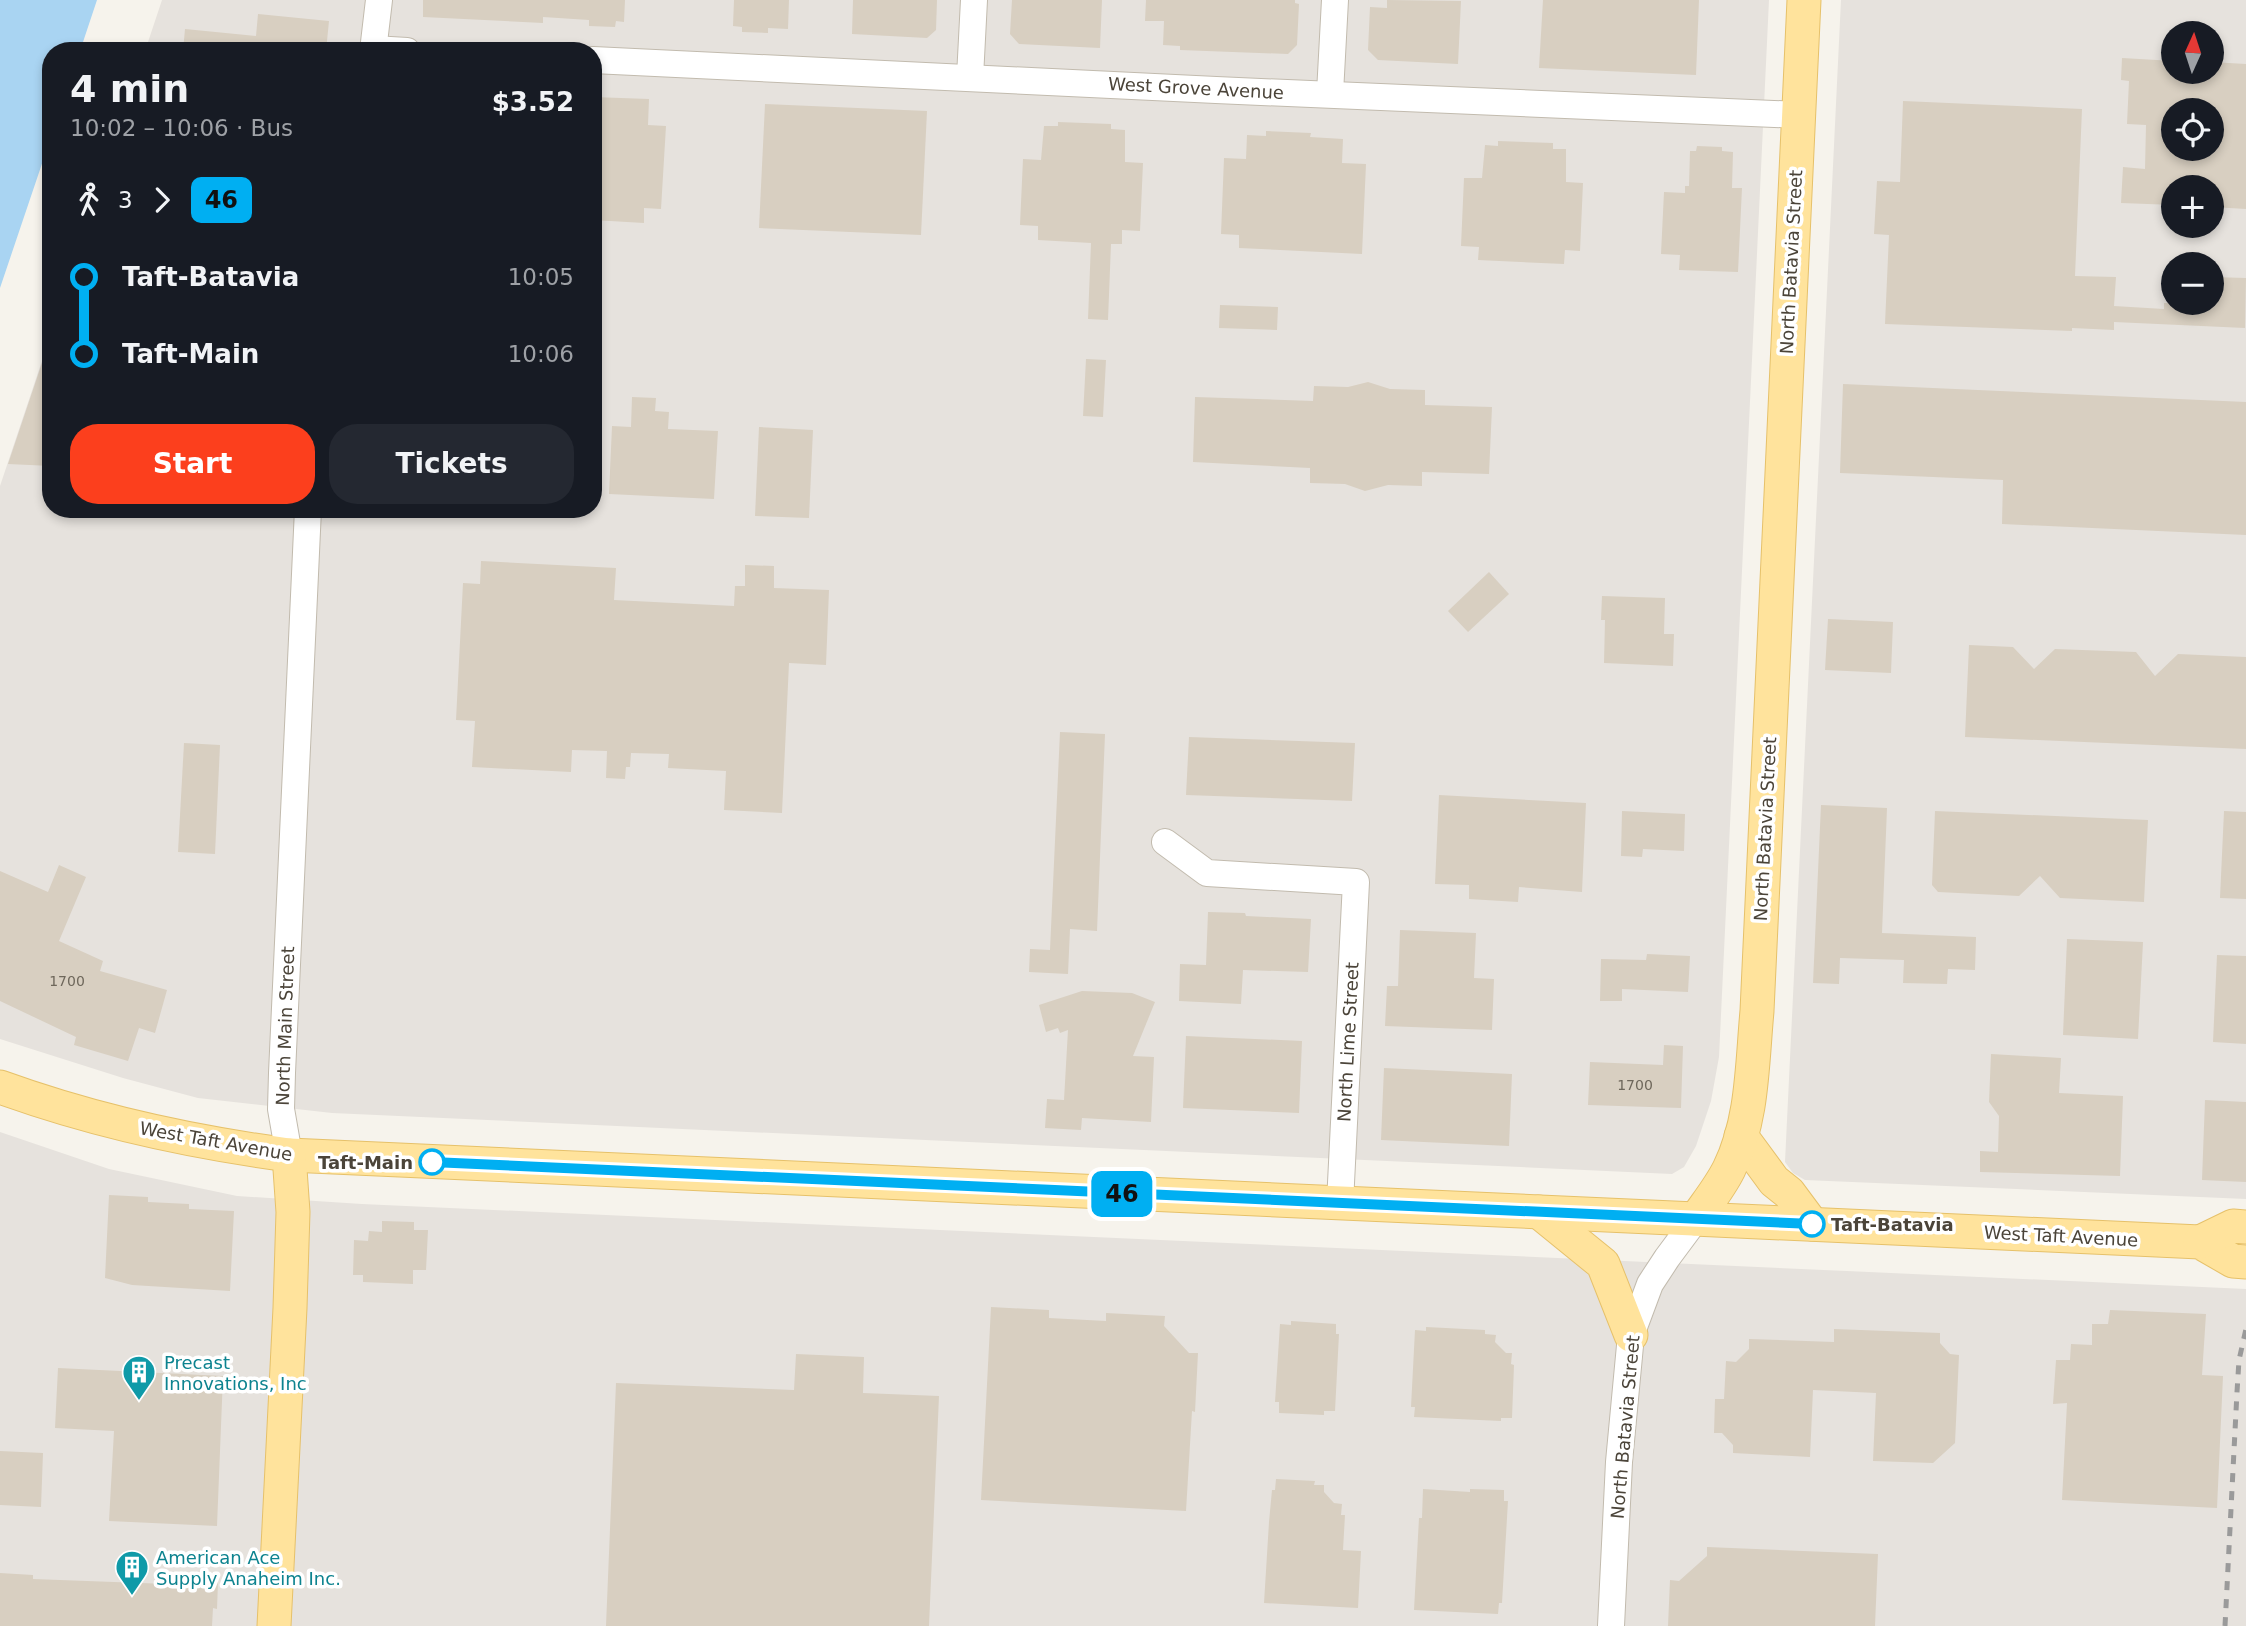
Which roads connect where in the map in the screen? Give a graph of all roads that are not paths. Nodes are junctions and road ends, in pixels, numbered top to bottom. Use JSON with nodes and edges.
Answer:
{"nodes":[{"id":1,"x":379,"y":0,"type":"edge"},
{"id":2,"x":974,"y":0,"type":"edge"},
{"id":3,"x":1335,"y":0,"type":"edge"},
{"id":4,"x":1804,"y":0,"type":"edge"},
{"id":5,"x":374,"y":42,"type":"edge"},
{"id":6,"x":602,"y":60,"type":"edge"},
{"id":7,"x":970,"y":78,"type":"junction"},
{"id":8,"x":1330,"y":93,"type":"junction"},
{"id":9,"x":1799,"y":115,"type":"junction"},
{"id":10,"x":308,"y":518,"type":"edge"},
{"id":11,"x":1165,"y":842,"type":"dead end"},
{"id":12,"x":0,"y":1087,"type":"edge"},
{"id":13,"x":1741,"y":1136,"type":"junction"},
{"id":14,"x":289,"y":1155,"type":"junction"},
{"id":15,"x":1340,"y":1203,"type":"junction"},
{"id":16,"x":1539,"y":1212,"type":"junction"},
{"id":17,"x":1696,"y":1219,"type":"junction"},
{"id":18,"x":1812,"y":1224,"type":"junction"},
{"id":19,"x":2246,"y":1227,"type":"edge"},
{"id":20,"x":2200,"y":1242,"type":"junction"},
{"id":21,"x":2246,"y":1262,"type":"edge"},
{"id":22,"x":1631,"y":1335,"type":"junction"},
{"id":23,"x":274,"y":1626,"type":"edge"},
{"id":24,"x":1611,"y":1626,"type":"edge"}],
"edges":[{"from":1,"to":5,"type":"street"},
{"from":2,"to":7,"type":"street"},
{"from":3,"to":8,"type":"street"},
{"from":4,"to":9,"type":"main road","name":"North Batavia Street"},
{"from":6,"to":7,"type":"street","name":"West Grove Avenue"},
{"from":7,"to":8,"type":"street","name":"West Grove Avenue"},
{"from":8,"to":9,"type":"street","name":"West Grove Avenue"},
{"from":9,"to":13,"type":"main road","name":"North Batavia Street"},
{"from":10,"to":14,"type":"street","name":"North Main Street"},
{"from":11,"to":15,"type":"street","name":"North Lime Street"},
{"from":12,"to":14,"type":"main road","name":"West Taft Avenue"},
{"from":13,"to":17,"type":"main road","name":"North Batavia Street"},
{"from":13,"to":18,"type":"main road"},
{"from":14,"to":15,"type":"main road","name":"West Taft Avenue"},
{"from":14,"to":23,"type":"main road","name":"North Main Street"},
{"from":15,"to":16,"type":"main road","name":"West Taft Avenue"},
{"from":16,"to":17,"type":"main road","name":"West Taft Avenue"},
{"from":16,"to":22,"type":"main road"},
{"from":17,"to":18,"type":"main road","name":"West Taft Avenue"},
{"from":17,"to":22,"type":"street","name":"North Batavia Street"},
{"from":18,"to":20,"type":"main road","name":"West Taft Avenue"},
{"from":19,"to":20,"type":"main road","name":"West Taft Avenue"},
{"from":20,"to":21,"type":"main road","name":"West Taft Avenue"},
{"from":22,"to":24,"type":"street","name":"North Batavia Street"}]}
